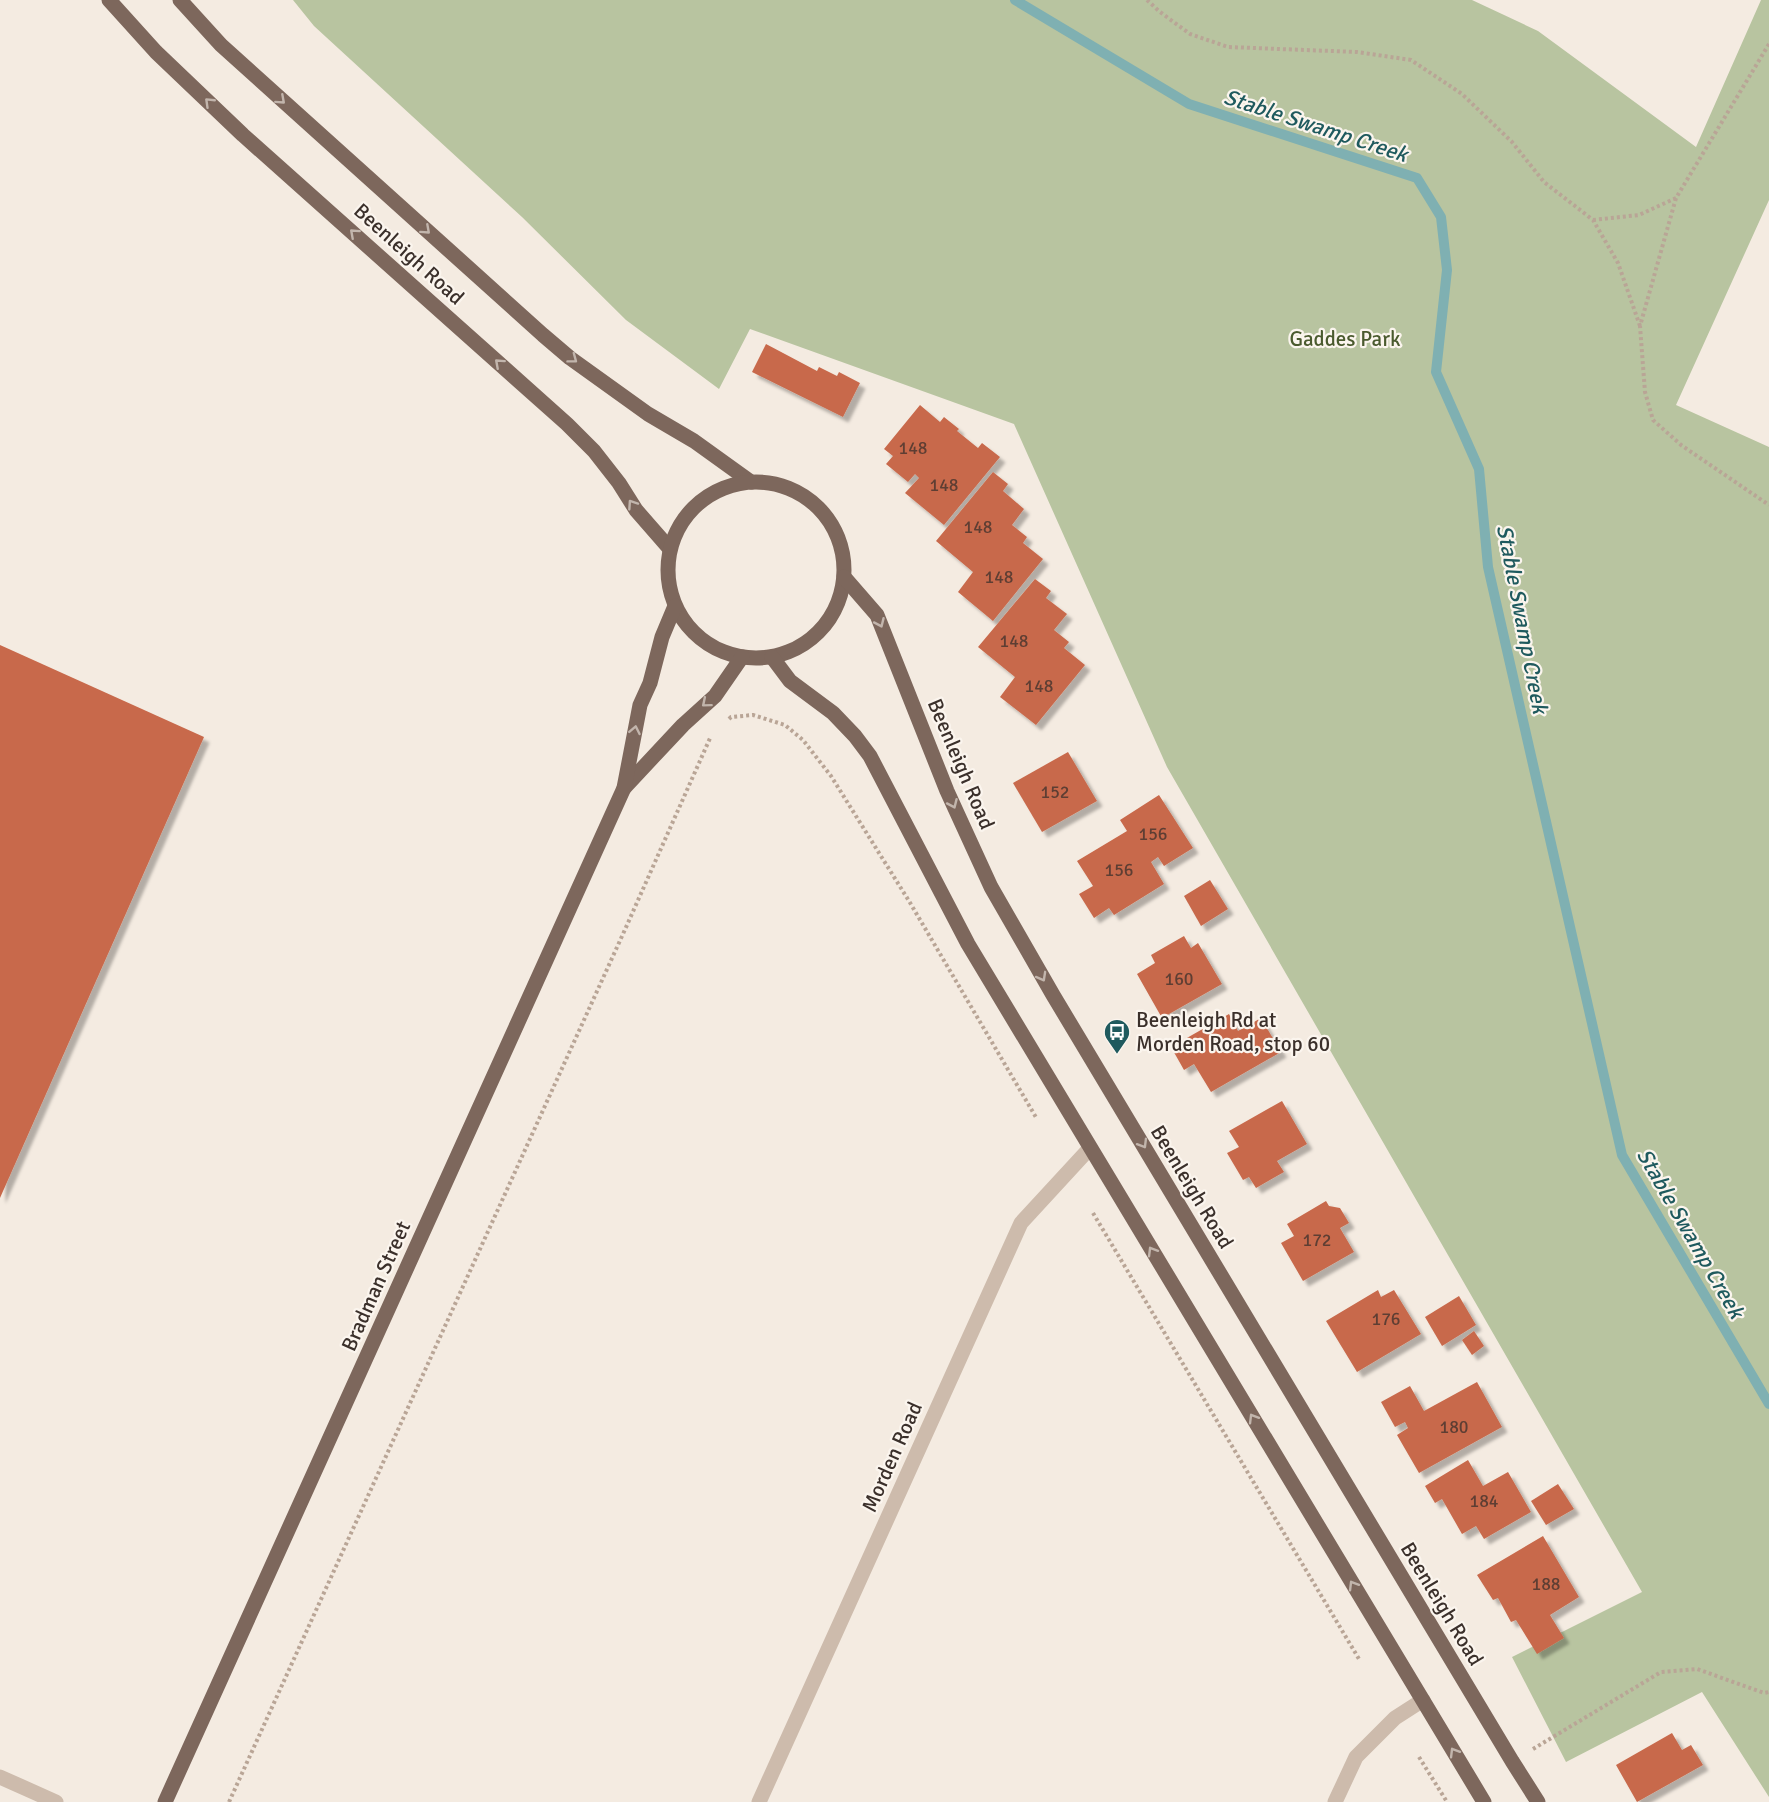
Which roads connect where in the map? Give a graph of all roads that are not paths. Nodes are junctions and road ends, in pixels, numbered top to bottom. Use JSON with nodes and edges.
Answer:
{"nodes":[{"id":1,"x":109,"y":0,"type":"edge"},
{"id":2,"x":180,"y":0,"type":"edge"},
{"id":3,"x":751,"y":482,"type":"junction"},
{"id":4,"x":670,"y":549,"type":"junction"},
{"id":5,"x":844,"y":577,"type":"junction"},
{"id":6,"x":675,"y":606,"type":"junction"},
{"id":7,"x":742,"y":657,"type":"junction"},
{"id":8,"x":772,"y":657,"type":"junction"},
{"id":9,"x":624,"y":788,"type":"junction"},
{"id":10,"x":1090,"y":1148,"type":"junction"},
{"id":11,"x":1423,"y":1700,"type":"junction"},
{"id":12,"x":0,"y":1777,"type":"edge"},
{"id":13,"x":56,"y":1802,"type":"edge"},
{"id":14,"x":165,"y":1802,"type":"edge"},
{"id":15,"x":759,"y":1802,"type":"edge"},
{"id":16,"x":1335,"y":1802,"type":"edge"},
{"id":17,"x":1484,"y":1802,"type":"edge"},
{"id":18,"x":1538,"y":1802,"type":"edge"}],
"edges":[{"from":4,"to":1,"type":"main road","name":"Beenleigh Road","one_way":true},
{"from":2,"to":3,"type":"main road","name":"Beenleigh Road","one_way":true},
{"from":3,"to":4,"type":"main road"},
{"from":3,"to":5,"type":"main road"},
{"from":4,"to":6,"type":"main road"},
{"from":5,"to":8,"type":"main road"},
{"from":5,"to":18,"type":"main road","name":"Beenleigh Road","one_way":true},
{"from":6,"to":7,"type":"main road"},
{"from":9,"to":6,"type":"main road","name":"Bradman Street","one_way":true},
{"from":7,"to":8,"type":"main road"},
{"from":7,"to":9,"type":"main road","name":"Bradman Street","one_way":true},
{"from":8,"to":10,"type":"main road"},
{"from":9,"to":14,"type":"main road","name":"Bradman Street"},
{"from":11,"to":10,"type":"main road","one_way":true},
{"from":10,"to":15,"type":"street","name":"Morden Road"},
{"from":11,"to":16,"type":"street"},
{"from":17,"to":11,"type":"main road","one_way":true},
{"from":12,"to":13,"type":"street"}]}
